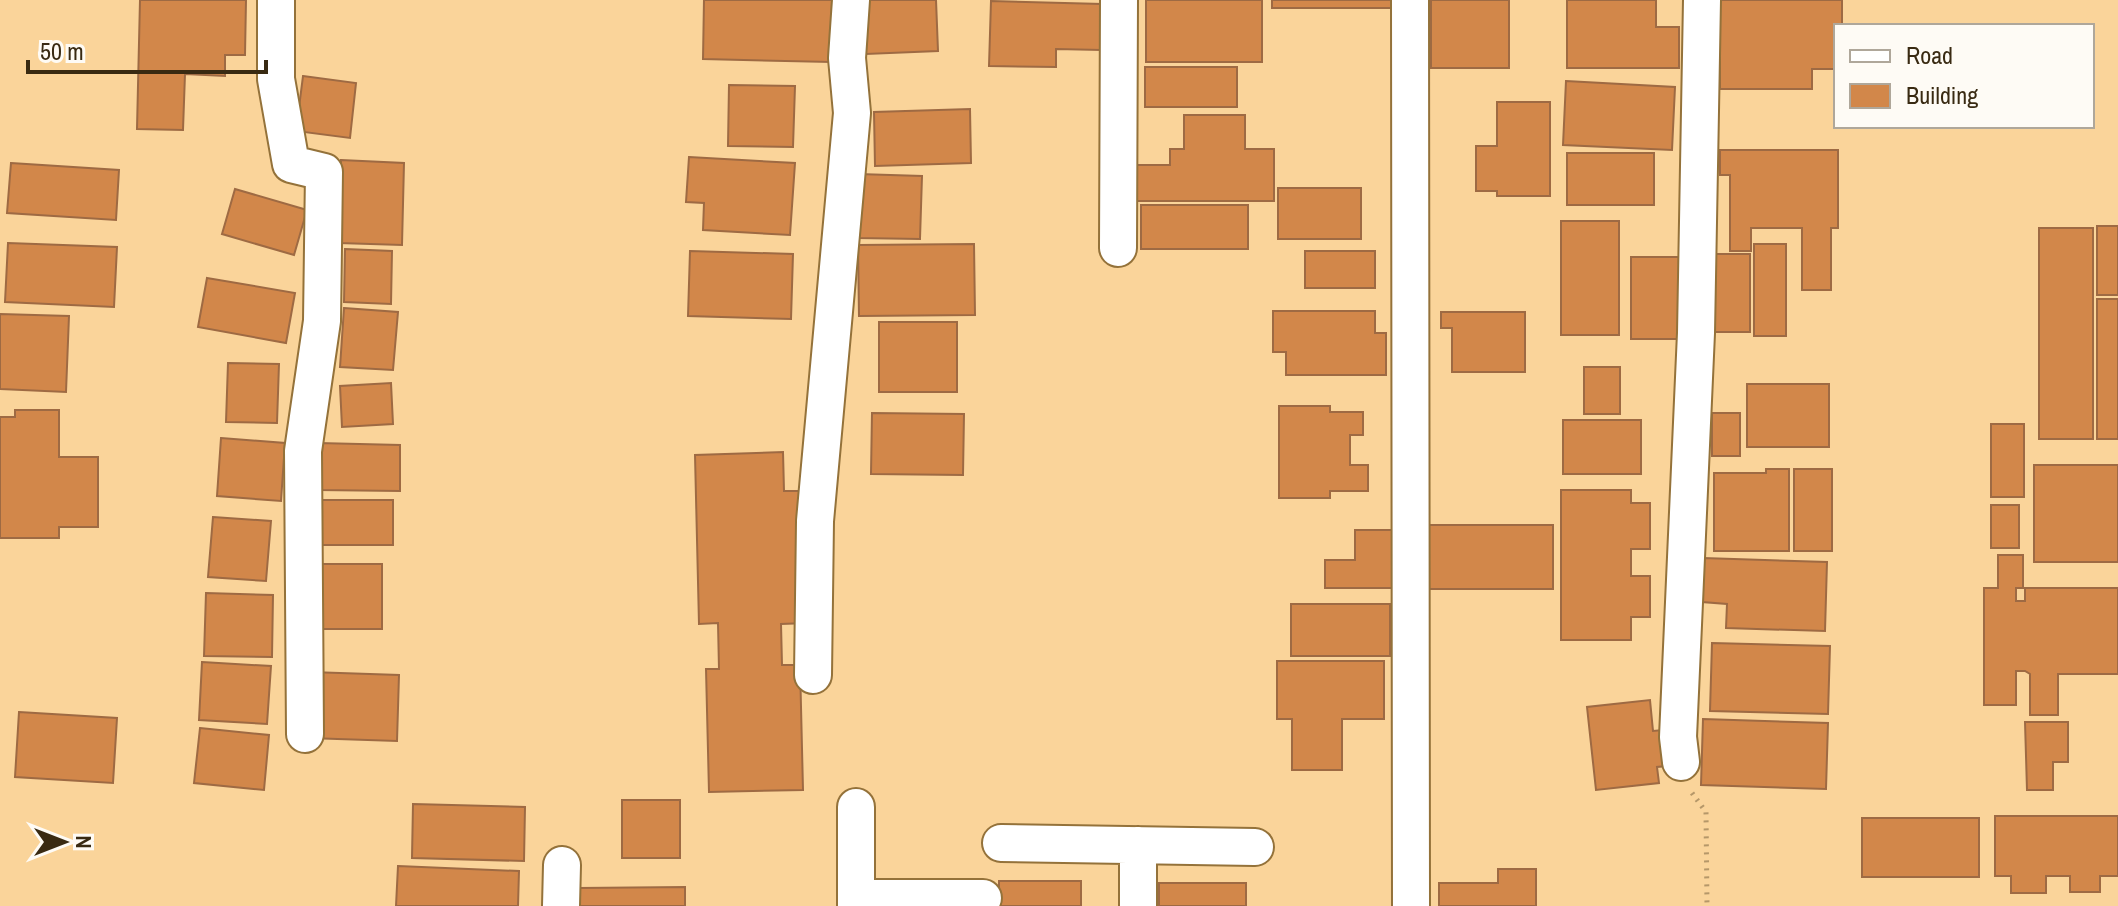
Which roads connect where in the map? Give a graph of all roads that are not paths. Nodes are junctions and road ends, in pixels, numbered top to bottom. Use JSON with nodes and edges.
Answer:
{"nodes":[{"id":1,"x":276,"y":0,"type":"edge"},
{"id":2,"x":851,"y":0,"type":"edge"},
{"id":3,"x":1119,"y":0,"type":"edge"},
{"id":4,"x":1410,"y":0,"type":"edge"},
{"id":5,"x":1702,"y":0,"type":"edge"},
{"id":6,"x":1118,"y":248,"type":"dead end"},
{"id":7,"x":813,"y":675,"type":"dead end"},
{"id":8,"x":305,"y":734,"type":"dead end"},
{"id":9,"x":1681,"y":762,"type":"road end"},
{"id":10,"x":856,"y":807,"type":"dead end"},
{"id":11,"x":1001,"y":843,"type":"dead end"},
{"id":12,"x":1138,"y":845,"type":"junction"},
{"id":13,"x":1255,"y":847,"type":"dead end"},
{"id":14,"x":562,"y":865,"type":"dead end"},
{"id":15,"x":983,"y":898,"type":"dead end"},
{"id":16,"x":856,"y":902,"type":"edge"},
{"id":17,"x":561,"y":906,"type":"edge"},
{"id":18,"x":1138,"y":906,"type":"edge"},
{"id":19,"x":1411,"y":906,"type":"edge"}],
"edges":[{"from":1,"to":8,"type":"street"},
{"from":2,"to":7,"type":"street"},
{"from":3,"to":6,"type":"street"},
{"from":4,"to":19,"type":"street"},
{"from":5,"to":9,"type":"street"},
{"from":10,"to":16,"type":"street"},
{"from":11,"to":12,"type":"street"},
{"from":12,"to":13,"type":"street"},
{"from":12,"to":18,"type":"street"},
{"from":14,"to":17,"type":"street"},
{"from":15,"to":16,"type":"street"}]}
